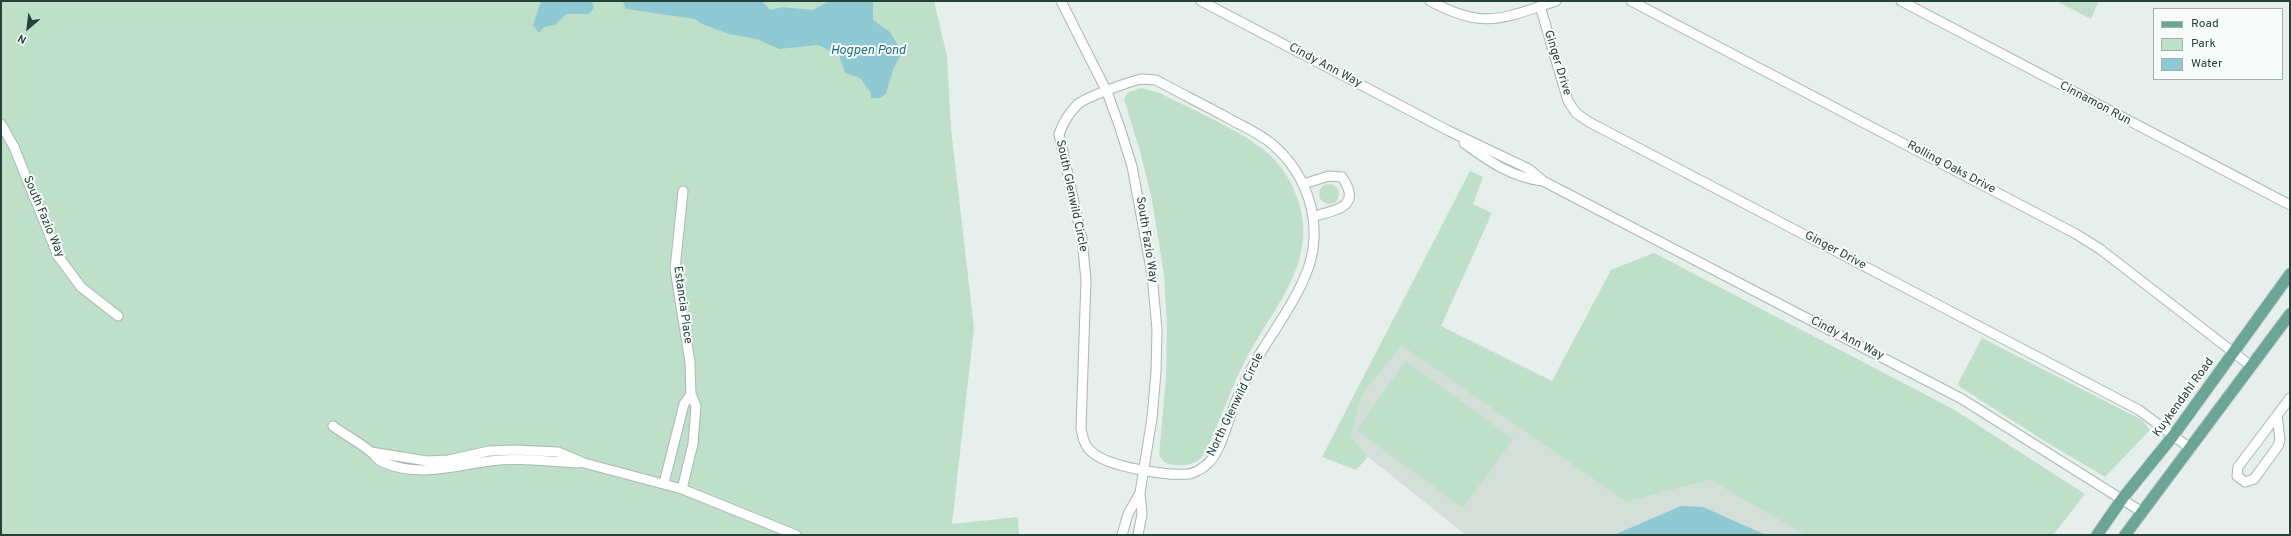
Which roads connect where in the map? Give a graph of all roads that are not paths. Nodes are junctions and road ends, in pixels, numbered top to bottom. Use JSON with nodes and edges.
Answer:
{"nodes":[{"id":1,"x":1061,"y":1,"type":"edge"},
{"id":2,"x":1201,"y":1,"type":"edge"},
{"id":3,"x":1430,"y":1,"type":"edge"},
{"id":4,"x":1556,"y":1,"type":"edge"},
{"id":5,"x":1631,"y":1,"type":"edge"},
{"id":6,"x":1901,"y":1,"type":"edge"},
{"id":7,"x":1540,"y":6,"type":"junction"},
{"id":8,"x":1107,"y":92,"type":"junction"},
{"id":9,"x":1,"y":124,"type":"edge"},
{"id":10,"x":1304,"y":184,"type":"junction"},
{"id":11,"x":683,"y":191,"type":"dead end"},
{"id":12,"x":2290,"y":206,"type":"edge"},
{"id":13,"x":1314,"y":216,"type":"junction"},
{"id":14,"x":1314,"y":245,"type":"joint"},
{"id":15,"x":2290,"y":274,"type":"edge"},
{"id":16,"x":2290,"y":314,"type":"edge"},
{"id":17,"x":118,"y":316,"type":"dead end"},
{"id":18,"x":2233,"y":352,"type":"junction"},
{"id":19,"x":2251,"y":366,"type":"junction"},
{"id":20,"x":691,"y":394,"type":"junction"},
{"id":21,"x":2290,"y":398,"type":"edge"},
{"id":22,"x":2277,"y":415,"type":"junction"},
{"id":23,"x":333,"y":426,"type":"dead end"},
{"id":24,"x":2173,"y":436,"type":"junction"},
{"id":25,"x":2191,"y":449,"type":"junction"},
{"id":26,"x":1145,"y":470,"type":"junction"},
{"id":27,"x":664,"y":483,"type":"junction"},
{"id":28,"x":682,"y":489,"type":"junction"},
{"id":29,"x":1140,"y":493,"type":"junction"},
{"id":30,"x":2122,"y":499,"type":"junction"},
{"id":31,"x":2142,"y":512,"type":"junction"},
{"id":32,"x":796,"y":535,"type":"edge"},
{"id":33,"x":1122,"y":535,"type":"edge"},
{"id":34,"x":1138,"y":535,"type":"edge"},
{"id":35,"x":2097,"y":535,"type":"edge"},
{"id":36,"x":2125,"y":535,"type":"edge"}],
"edges":[{"from":1,"to":8,"type":"street","name":"South Fazio Way"},
{"from":2,"to":30,"type":"street","name":"Cindy Ann Way"},
{"from":3,"to":7,"type":"street"},
{"from":4,"to":7,"type":"street"},
{"from":5,"to":18,"type":"street","name":"Rolling Oaks Drive"},
{"from":6,"to":12,"type":"street","name":"Cinnamon Run"},
{"from":7,"to":24,"type":"street","name":"Ginger Drive"},
{"from":8,"to":10,"type":"street","name":"South Glenwild Circle"},
{"from":8,"to":26,"type":"street","name":"South Fazio Way"},
{"from":8,"to":26,"type":"street","name":"South Glenwild Circle"},
{"from":9,"to":17,"type":"street","name":"South Fazio Way"},
{"from":10,"to":13,"type":"street","name":"South Glenwild Circle"},
{"from":10,"to":13,"type":"street"},
{"from":11,"to":20,"type":"street","name":"Estancia Place"},
{"from":13,"to":14,"type":"street","name":"South Glenwild Circle"},
{"from":14,"to":26,"type":"street","name":"North Glenwild Circle"},
{"from":15,"to":18,"type":"main road","name":"Kuykendahl Road"},
{"from":16,"to":19,"type":"main road"},
{"from":18,"to":19,"type":"street","name":"Rolling Oaks Drive"},
{"from":18,"to":24,"type":"main road","name":"Kuykendahl Road"},
{"from":19,"to":25,"type":"main road"},
{"from":20,"to":27,"type":"street","name":"Estancia Place"},
{"from":20,"to":28,"type":"street","name":"Estancia Place"},
{"from":21,"to":22,"type":"street"},
{"from":22,"to":22,"type":"street"},
{"from":23,"to":27,"type":"street"},
{"from":24,"to":25,"type":"street","name":"Ginger Drive"},
{"from":24,"to":30,"type":"main road","name":"Kuykendahl Road"},
{"from":25,"to":31,"type":"main road"},
{"from":26,"to":29,"type":"street","name":"South Fazio Way"},
{"from":27,"to":28,"type":"street"},
{"from":28,"to":32,"type":"street"},
{"from":29,"to":33,"type":"street","name":"South Fazio Way"},
{"from":29,"to":34,"type":"street","name":"South Fazio Way"},
{"from":30,"to":31,"type":"street","name":"Cindy Ann Way"},
{"from":30,"to":35,"type":"main road","name":"Kuykendahl Road"},
{"from":31,"to":36,"type":"main road"}]}
